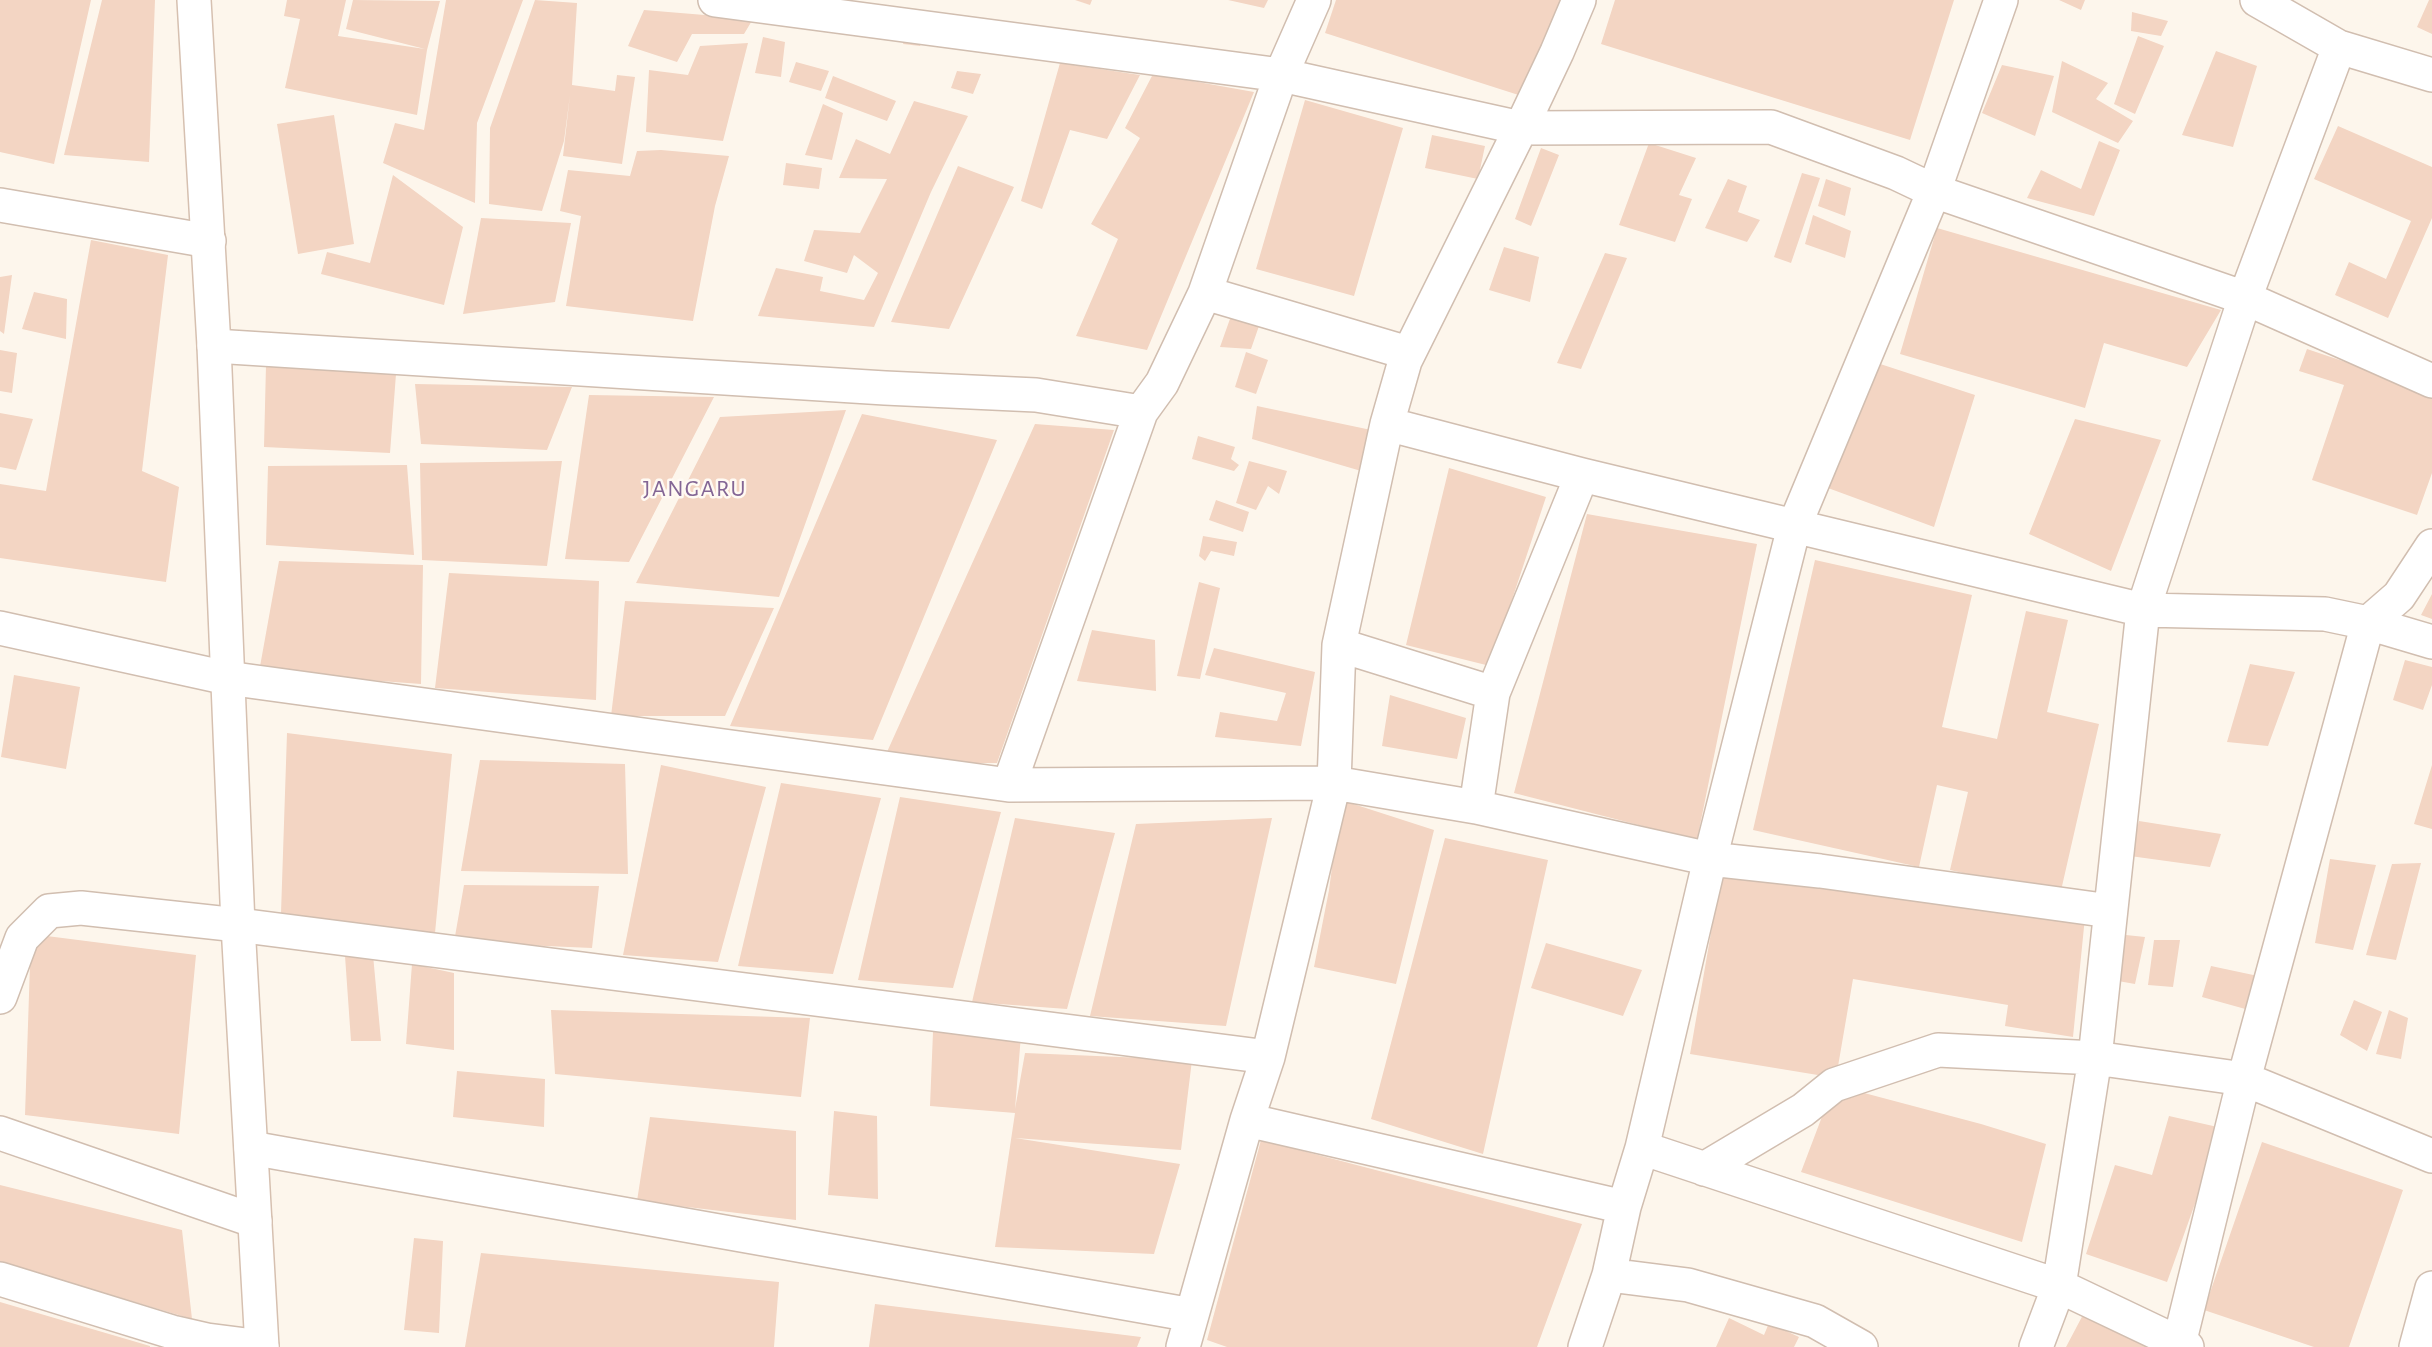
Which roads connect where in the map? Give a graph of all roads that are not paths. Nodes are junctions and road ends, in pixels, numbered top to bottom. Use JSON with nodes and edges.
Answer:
{"nodes":[{"id":1,"x":194,"y":0,"type":"edge"},
{"id":2,"x":715,"y":0,"type":"edge"},
{"id":3,"x":1314,"y":0,"type":"edge"},
{"id":4,"x":1579,"y":0,"type":"edge"},
{"id":5,"x":2001,"y":0,"type":"edge"},
{"id":6,"x":2256,"y":0,"type":"edge"},
{"id":7,"x":2339,"y":47,"type":"junction"},
{"id":8,"x":1281,"y":75,"type":"junction"},
{"id":9,"x":2432,"y":75,"type":"edge"},
{"id":10,"x":1521,"y":128,"type":"junction"},
{"id":11,"x":1934,"y":191,"type":"junction"},
{"id":12,"x":0,"y":205,"type":"edge"},
{"id":13,"x":209,"y":241,"type":"junction"},
{"id":14,"x":1205,"y":293,"type":"junction"},
{"id":15,"x":2245,"y":298,"type":"junction"},
{"id":16,"x":214,"y":346,"type":"junction"},
{"id":17,"x":1408,"y":353,"type":"junction"},
{"id":18,"x":2432,"y":381,"type":"edge"},
{"id":19,"x":1141,"y":412,"type":"junction"},
{"id":20,"x":1387,"y":424,"type":"junction"},
{"id":21,"x":1582,"y":475,"type":"junction"},
{"id":22,"x":1794,"y":527,"type":"junction"},
{"id":23,"x":2432,"y":546,"type":"edge"},
{"id":24,"x":2142,"y":610,"type":"junction"},
{"id":25,"x":2368,"y":623,"type":"junction"},
{"id":26,"x":0,"y":628,"type":"edge"},
{"id":27,"x":2432,"y":642,"type":"edge"},
{"id":28,"x":1339,"y":645,"type":"junction"},
{"id":29,"x":227,"y":678,"type":"junction"},
{"id":30,"x":1493,"y":693,"type":"junction"},
{"id":31,"x":1334,"y":783,"type":"junction"},
{"id":32,"x":1009,"y":785,"type":"junction"},
{"id":33,"x":1476,"y":807,"type":"junction"},
{"id":34,"x":1710,"y":859,"type":"junction"},
{"id":35,"x":2110,"y":911,"type":"junction"},
{"id":36,"x":238,"y":925,"type":"junction"},
{"id":37,"x":0,"y":997,"type":"edge"},
{"id":38,"x":1268,"y":1057,"type":"junction"},
{"id":39,"x":2095,"y":1058,"type":"junction"},
{"id":40,"x":2244,"y":1079,"type":"junction"},
{"id":41,"x":1247,"y":1120,"type":"junction"},
{"id":42,"x":0,"y":1133,"type":"edge"},
{"id":43,"x":251,"y":1148,"type":"junction"},
{"id":44,"x":1642,"y":1148,"type":"junction"},
{"id":45,"x":2432,"y":1156,"type":"edge"},
{"id":46,"x":1704,"y":1169,"type":"junction"},
{"id":47,"x":1624,"y":1207,"type":"junction"},
{"id":48,"x":255,"y":1221,"type":"junction"},
{"id":49,"x":1609,"y":1275,"type":"junction"},
{"id":50,"x":0,"y":1279,"type":"edge"},
{"id":51,"x":2059,"y":1286,"type":"junction"},
{"id":52,"x":2432,"y":1288,"type":"edge"},
{"id":53,"x":1192,"y":1315,"type":"junction"},
{"id":54,"x":2183,"y":1345,"type":"edge"},
{"id":55,"x":262,"y":1347,"type":"edge"},
{"id":56,"x":1183,"y":1347,"type":"edge"},
{"id":57,"x":1585,"y":1347,"type":"edge"},
{"id":58,"x":1861,"y":1347,"type":"edge"},
{"id":59,"x":2036,"y":1347,"type":"edge"},
{"id":60,"x":2416,"y":1347,"type":"edge"}],
"edges":[{"from":1,"to":13,"type":"street"},
{"from":2,"to":8,"type":"street"},
{"from":3,"to":8,"type":"street"},
{"from":4,"to":10,"type":"street"},
{"from":5,"to":11,"type":"street"},
{"from":6,"to":7,"type":"street"},
{"from":7,"to":9,"type":"street"},
{"from":7,"to":15,"type":"street"},
{"from":8,"to":10,"type":"street"},
{"from":8,"to":14,"type":"street"},
{"from":10,"to":11,"type":"street"},
{"from":10,"to":17,"type":"street"},
{"from":11,"to":15,"type":"street"},
{"from":11,"to":22,"type":"street"},
{"from":12,"to":13,"type":"street"},
{"from":13,"to":16,"type":"street"},
{"from":14,"to":17,"type":"street"},
{"from":14,"to":19,"type":"street"},
{"from":15,"to":18,"type":"street"},
{"from":15,"to":24,"type":"street"},
{"from":16,"to":19,"type":"street"},
{"from":16,"to":29,"type":"street"},
{"from":17,"to":20,"type":"street"},
{"from":19,"to":32,"type":"street"},
{"from":20,"to":21,"type":"street"},
{"from":20,"to":28,"type":"street"},
{"from":21,"to":22,"type":"street"},
{"from":21,"to":30,"type":"street"},
{"from":22,"to":24,"type":"street"},
{"from":22,"to":34,"type":"street"},
{"from":23,"to":25,"type":"street"},
{"from":24,"to":25,"type":"street"},
{"from":24,"to":35,"type":"street"},
{"from":25,"to":27,"type":"street"},
{"from":25,"to":40,"type":"street"},
{"from":26,"to":29,"type":"street"},
{"from":28,"to":30,"type":"street"},
{"from":28,"to":31,"type":"street"},
{"from":29,"to":32,"type":"street"},
{"from":29,"to":36,"type":"street"},
{"from":30,"to":33,"type":"street"},
{"from":31,"to":32,"type":"street"},
{"from":31,"to":33,"type":"street"},
{"from":31,"to":38,"type":"street"},
{"from":33,"to":34,"type":"street"},
{"from":34,"to":35,"type":"street"},
{"from":34,"to":44,"type":"street"},
{"from":35,"to":39,"type":"street"},
{"from":36,"to":37,"type":"street"},
{"from":36,"to":38,"type":"street"},
{"from":36,"to":43,"type":"street"},
{"from":38,"to":41,"type":"street"},
{"from":39,"to":40,"type":"street"},
{"from":39,"to":46,"type":"street"},
{"from":39,"to":51,"type":"street"},
{"from":40,"to":45,"type":"street"},
{"from":40,"to":54,"type":"street"},
{"from":41,"to":47,"type":"street"},
{"from":41,"to":53,"type":"street"},
{"from":42,"to":48,"type":"street"},
{"from":43,"to":48,"type":"street"},
{"from":43,"to":53,"type":"street"},
{"from":44,"to":46,"type":"street"},
{"from":44,"to":47,"type":"street"},
{"from":46,"to":51,"type":"street"},
{"from":47,"to":49,"type":"street"},
{"from":48,"to":55,"type":"street"},
{"from":49,"to":57,"type":"street"},
{"from":49,"to":58,"type":"street"},
{"from":50,"to":55,"type":"street"},
{"from":51,"to":54,"type":"street"},
{"from":51,"to":59,"type":"street"},
{"from":52,"to":60,"type":"street"},
{"from":53,"to":56,"type":"street"}]}
